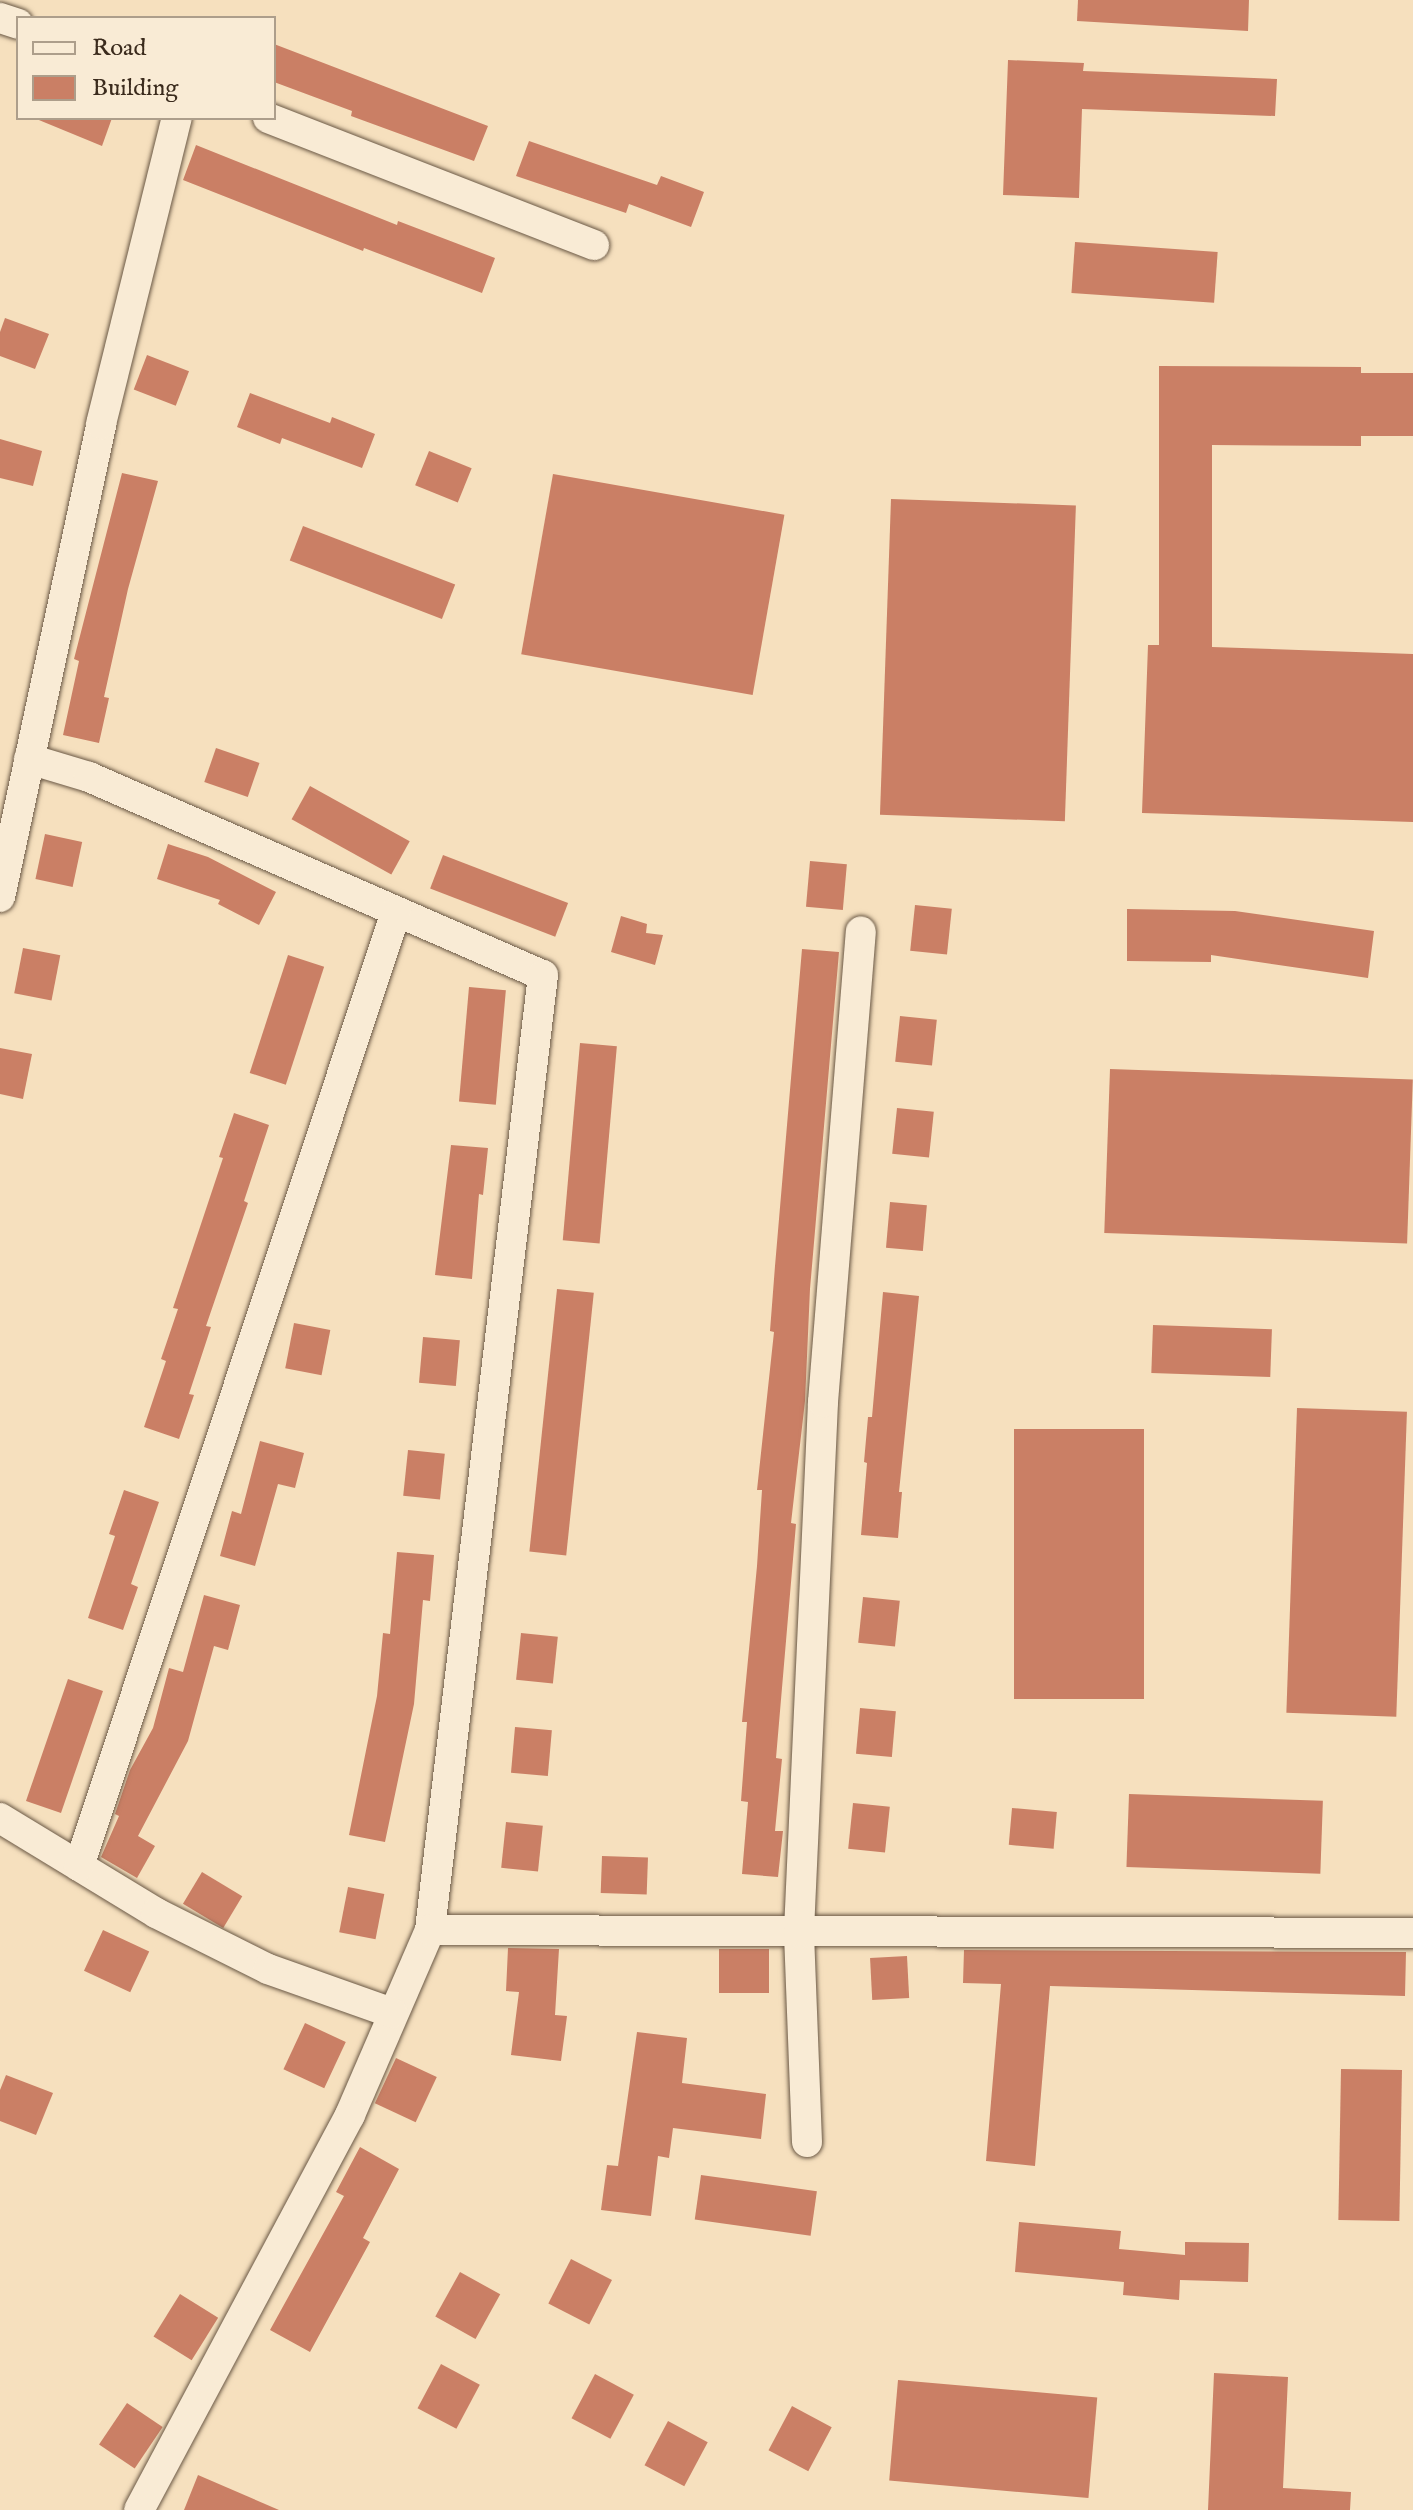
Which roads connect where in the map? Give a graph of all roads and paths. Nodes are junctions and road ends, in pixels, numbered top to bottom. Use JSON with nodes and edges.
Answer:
{"nodes":[{"id":1,"x":177,"y":120,"type":"edge"},
{"id":2,"x":273,"y":120,"type":"edge"},
{"id":3,"x":594,"y":245,"type":"dead end"},
{"id":4,"x":29,"y":759,"type":"junction"},
{"id":5,"x":0,"y":897,"type":"edge"},
{"id":6,"x":396,"y":912,"type":"junction"},
{"id":7,"x":861,"y":932,"type":"dead end"},
{"id":8,"x":0,"y":1818,"type":"edge"},
{"id":9,"x":79,"y":1866,"type":"junction"},
{"id":10,"x":430,"y":1930,"type":"junction"},
{"id":11,"x":799,"y":1931,"type":"junction"},
{"id":12,"x":1413,"y":1933,"type":"edge"},
{"id":13,"x":392,"y":2013,"type":"junction"},
{"id":14,"x":807,"y":2142,"type":"dead end"},
{"id":15,"x":139,"y":2510,"type":"edge"}],
"edges":[{"from":1,"to":4,"type":"street"},
{"from":2,"to":3,"type":"street"},
{"from":4,"to":5,"type":"street"},
{"from":4,"to":6,"type":"street"},
{"from":6,"to":9,"type":"street"},
{"from":6,"to":10,"type":"street"},
{"from":7,"to":11,"type":"street"},
{"from":8,"to":9,"type":"street"},
{"from":9,"to":13,"type":"street"},
{"from":10,"to":11,"type":"street"},
{"from":10,"to":13,"type":"street"},
{"from":11,"to":12,"type":"street"},
{"from":11,"to":14,"type":"street"},
{"from":13,"to":15,"type":"street"}]}
